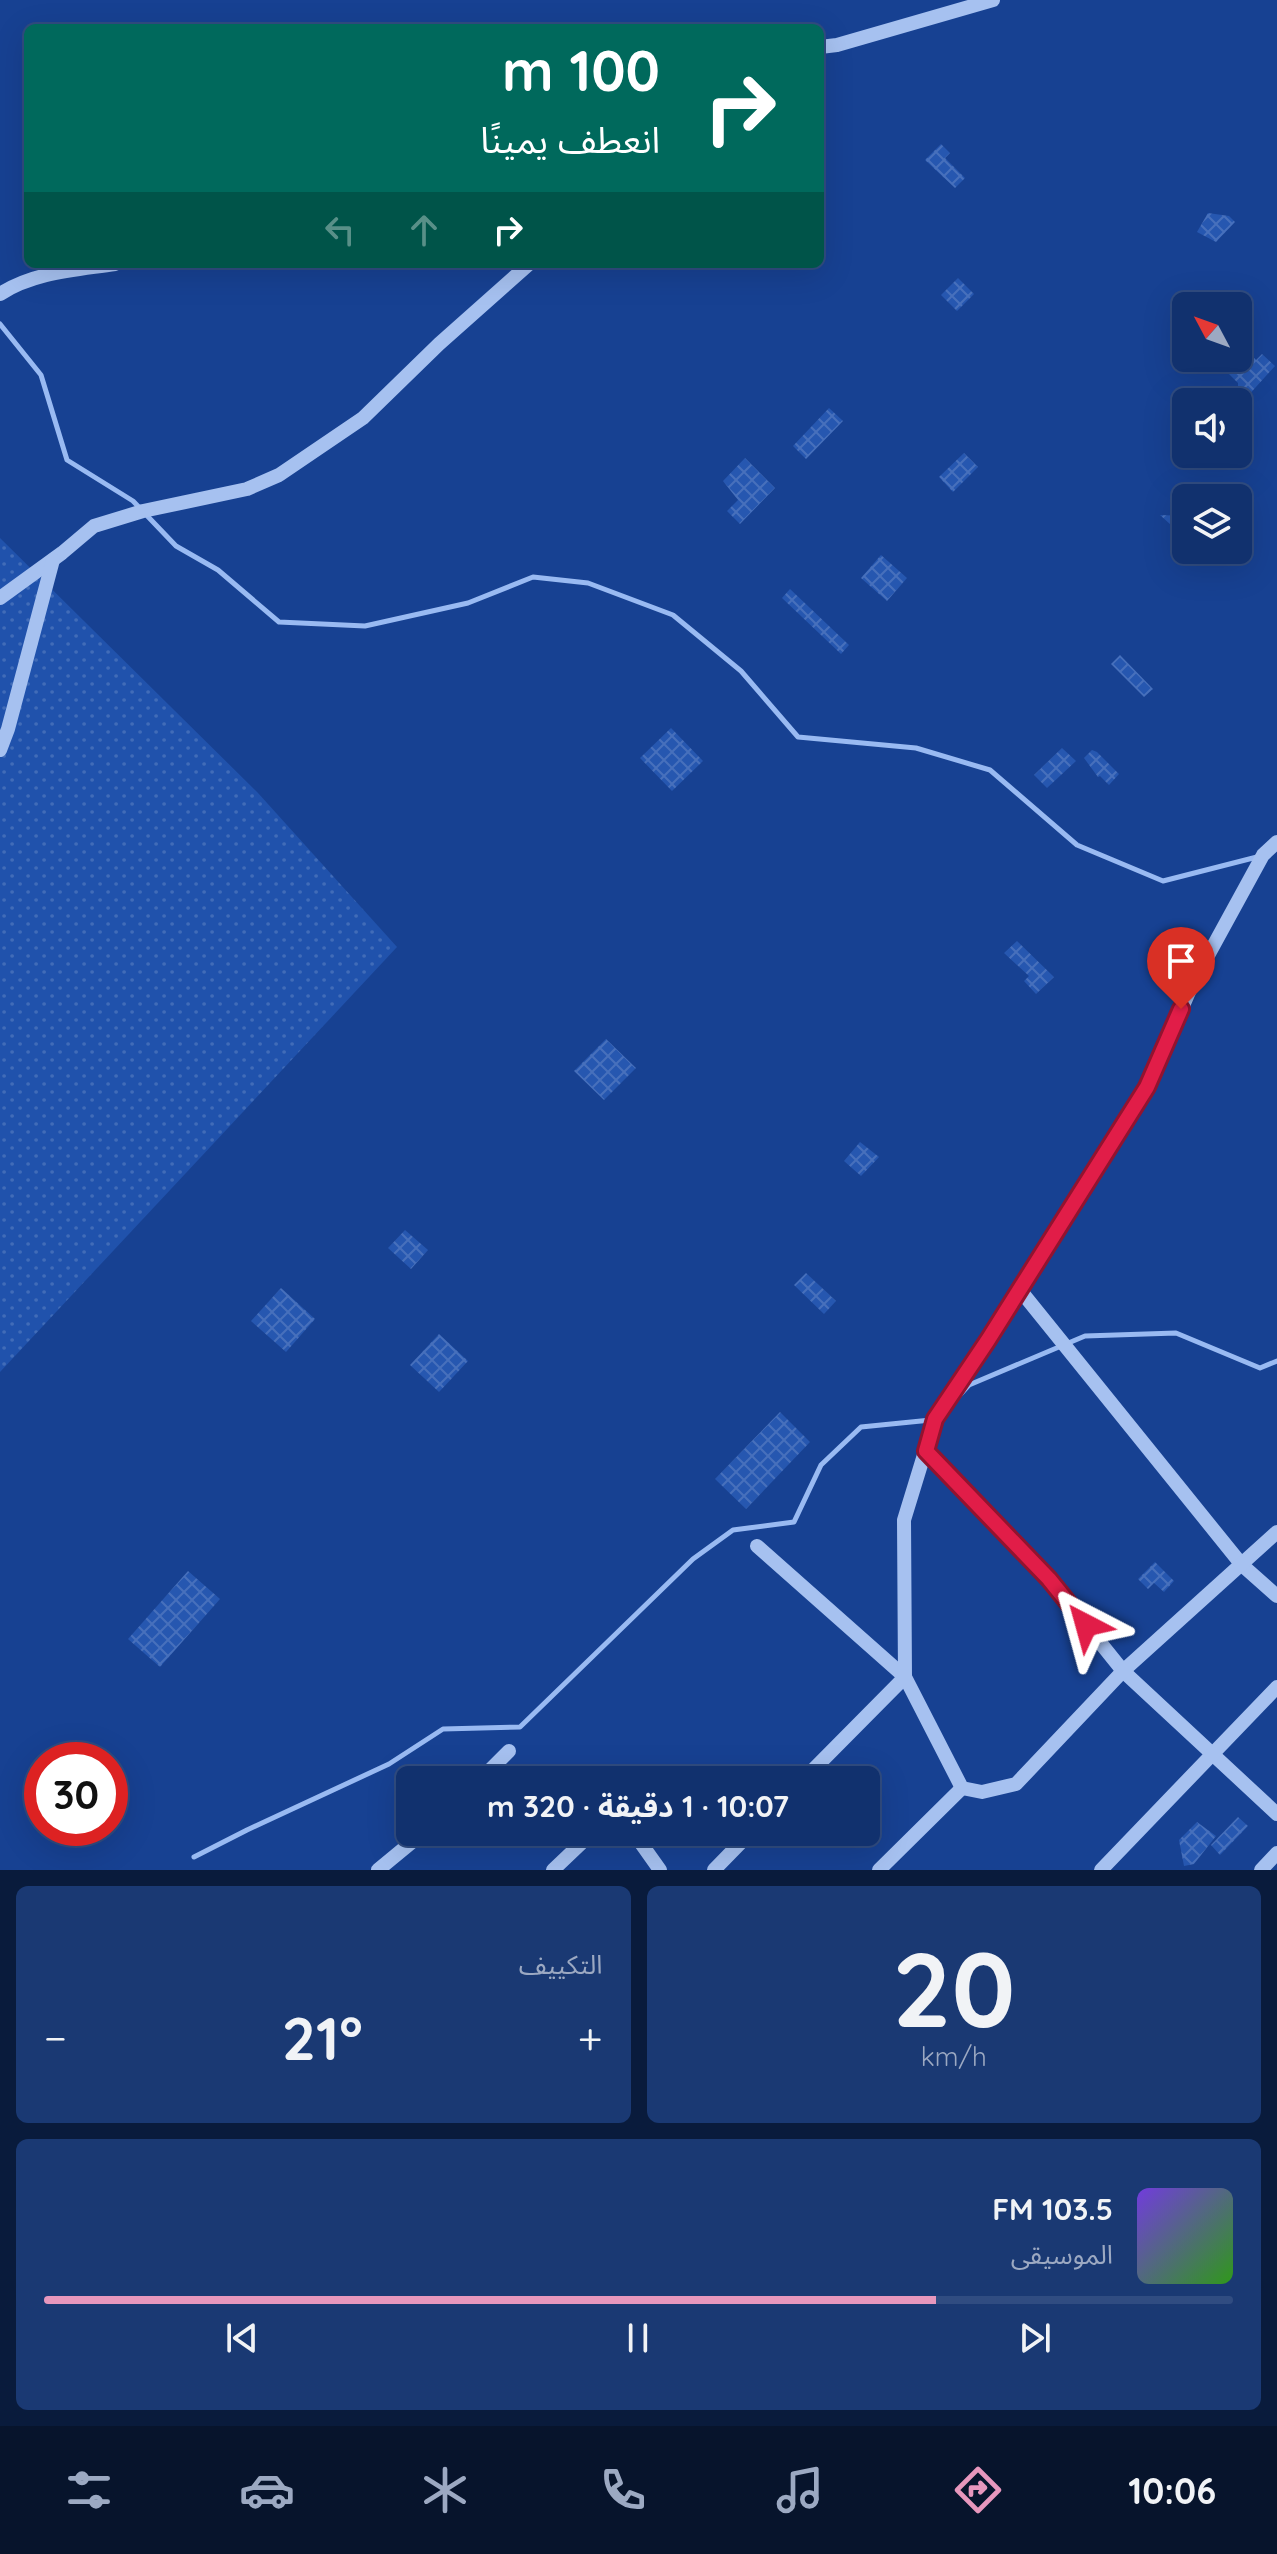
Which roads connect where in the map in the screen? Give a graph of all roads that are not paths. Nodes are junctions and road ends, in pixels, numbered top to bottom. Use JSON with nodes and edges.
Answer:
{"nodes":[{"id":1,"x":993,"y":0,"type":"edge"},
{"id":2,"x":837,"y":45,"type":"junction"},
{"id":3,"x":824,"y":47,"type":"edge"},
{"id":4,"x":824,"y":56,"type":"edge"},
{"id":5,"x":86,"y":268,"type":"edge"},
{"id":6,"x":524,"y":268,"type":"edge"},
{"id":7,"x":0,"y":294,"type":"edge"},
{"id":8,"x":53,"y":560,"type":"junction"},
{"id":9,"x":0,"y":598,"type":"edge"},
{"id":10,"x":0,"y":750,"type":"edge"},
{"id":11,"x":1277,"y":842,"type":"edge"},
{"id":12,"x":1020,"y":1290,"type":"junction"},
{"id":13,"x":926,"y":1451,"type":"junction"},
{"id":14,"x":1277,"y":1532,"type":"edge"},
{"id":15,"x":757,"y":1546,"type":"dead end"},
{"id":16,"x":1242,"y":1565,"type":"junction"},
{"id":17,"x":1277,"y":1596,"type":"edge"},
{"id":18,"x":1123,"y":1671,"type":"junction"},
{"id":19,"x":905,"y":1677,"type":"junction"},
{"id":20,"x":1277,"y":1687,"type":"edge"},
{"id":21,"x":509,"y":1751,"type":"dead end"},
{"id":22,"x":1212,"y":1754,"type":"junction"},
{"id":23,"x":494,"y":1766,"type":"edge"},
{"id":24,"x":817,"y":1766,"type":"edge"},
{"id":25,"x":962,"y":1788,"type":"junction"},
{"id":26,"x":1277,"y":1814,"type":"edge"},
{"id":27,"x":407,"y":1846,"type":"edge"},
{"id":28,"x":578,"y":1846,"type":"edge"},
{"id":29,"x":643,"y":1846,"type":"edge"},
{"id":30,"x":737,"y":1846,"type":"edge"},
{"id":31,"x":1277,"y":1853,"type":"edge"},
{"id":32,"x":886,"y":1867,"type":"edge"},
{"id":33,"x":378,"y":1870,"type":"edge"},
{"id":34,"x":553,"y":1870,"type":"edge"},
{"id":35,"x":660,"y":1870,"type":"edge"},
{"id":36,"x":714,"y":1870,"type":"edge"},
{"id":37,"x":1101,"y":1870,"type":"edge"},
{"id":38,"x":1261,"y":1870,"type":"edge"}],
"edges":[{"from":1,"to":2,"type":"street"},
{"from":2,"to":3,"type":"street"},
{"from":2,"to":4,"type":"street"},
{"from":5,"to":7,"type":"street"},
{"from":6,"to":8,"type":"street"},
{"from":8,"to":9,"type":"street"},
{"from":8,"to":10,"type":"street"},
{"from":11,"to":12,"type":"street"},
{"from":12,"to":13,"type":"street"},
{"from":12,"to":16,"type":"street"},
{"from":13,"to":18,"type":"street"},
{"from":13,"to":19,"type":"street"},
{"from":14,"to":16,"type":"street"},
{"from":15,"to":19,"type":"street"},
{"from":16,"to":17,"type":"street"},
{"from":16,"to":18,"type":"street"},
{"from":18,"to":22,"type":"street"},
{"from":18,"to":25,"type":"street"},
{"from":19,"to":24,"type":"street"},
{"from":19,"to":25,"type":"street"},
{"from":20,"to":22,"type":"street"},
{"from":21,"to":23,"type":"street"},
{"from":22,"to":26,"type":"street"},
{"from":22,"to":37,"type":"street"},
{"from":25,"to":32,"type":"street"},
{"from":27,"to":33,"type":"street"},
{"from":28,"to":34,"type":"street"},
{"from":29,"to":35,"type":"street"},
{"from":30,"to":36,"type":"street"},
{"from":31,"to":38,"type":"street"}]}
